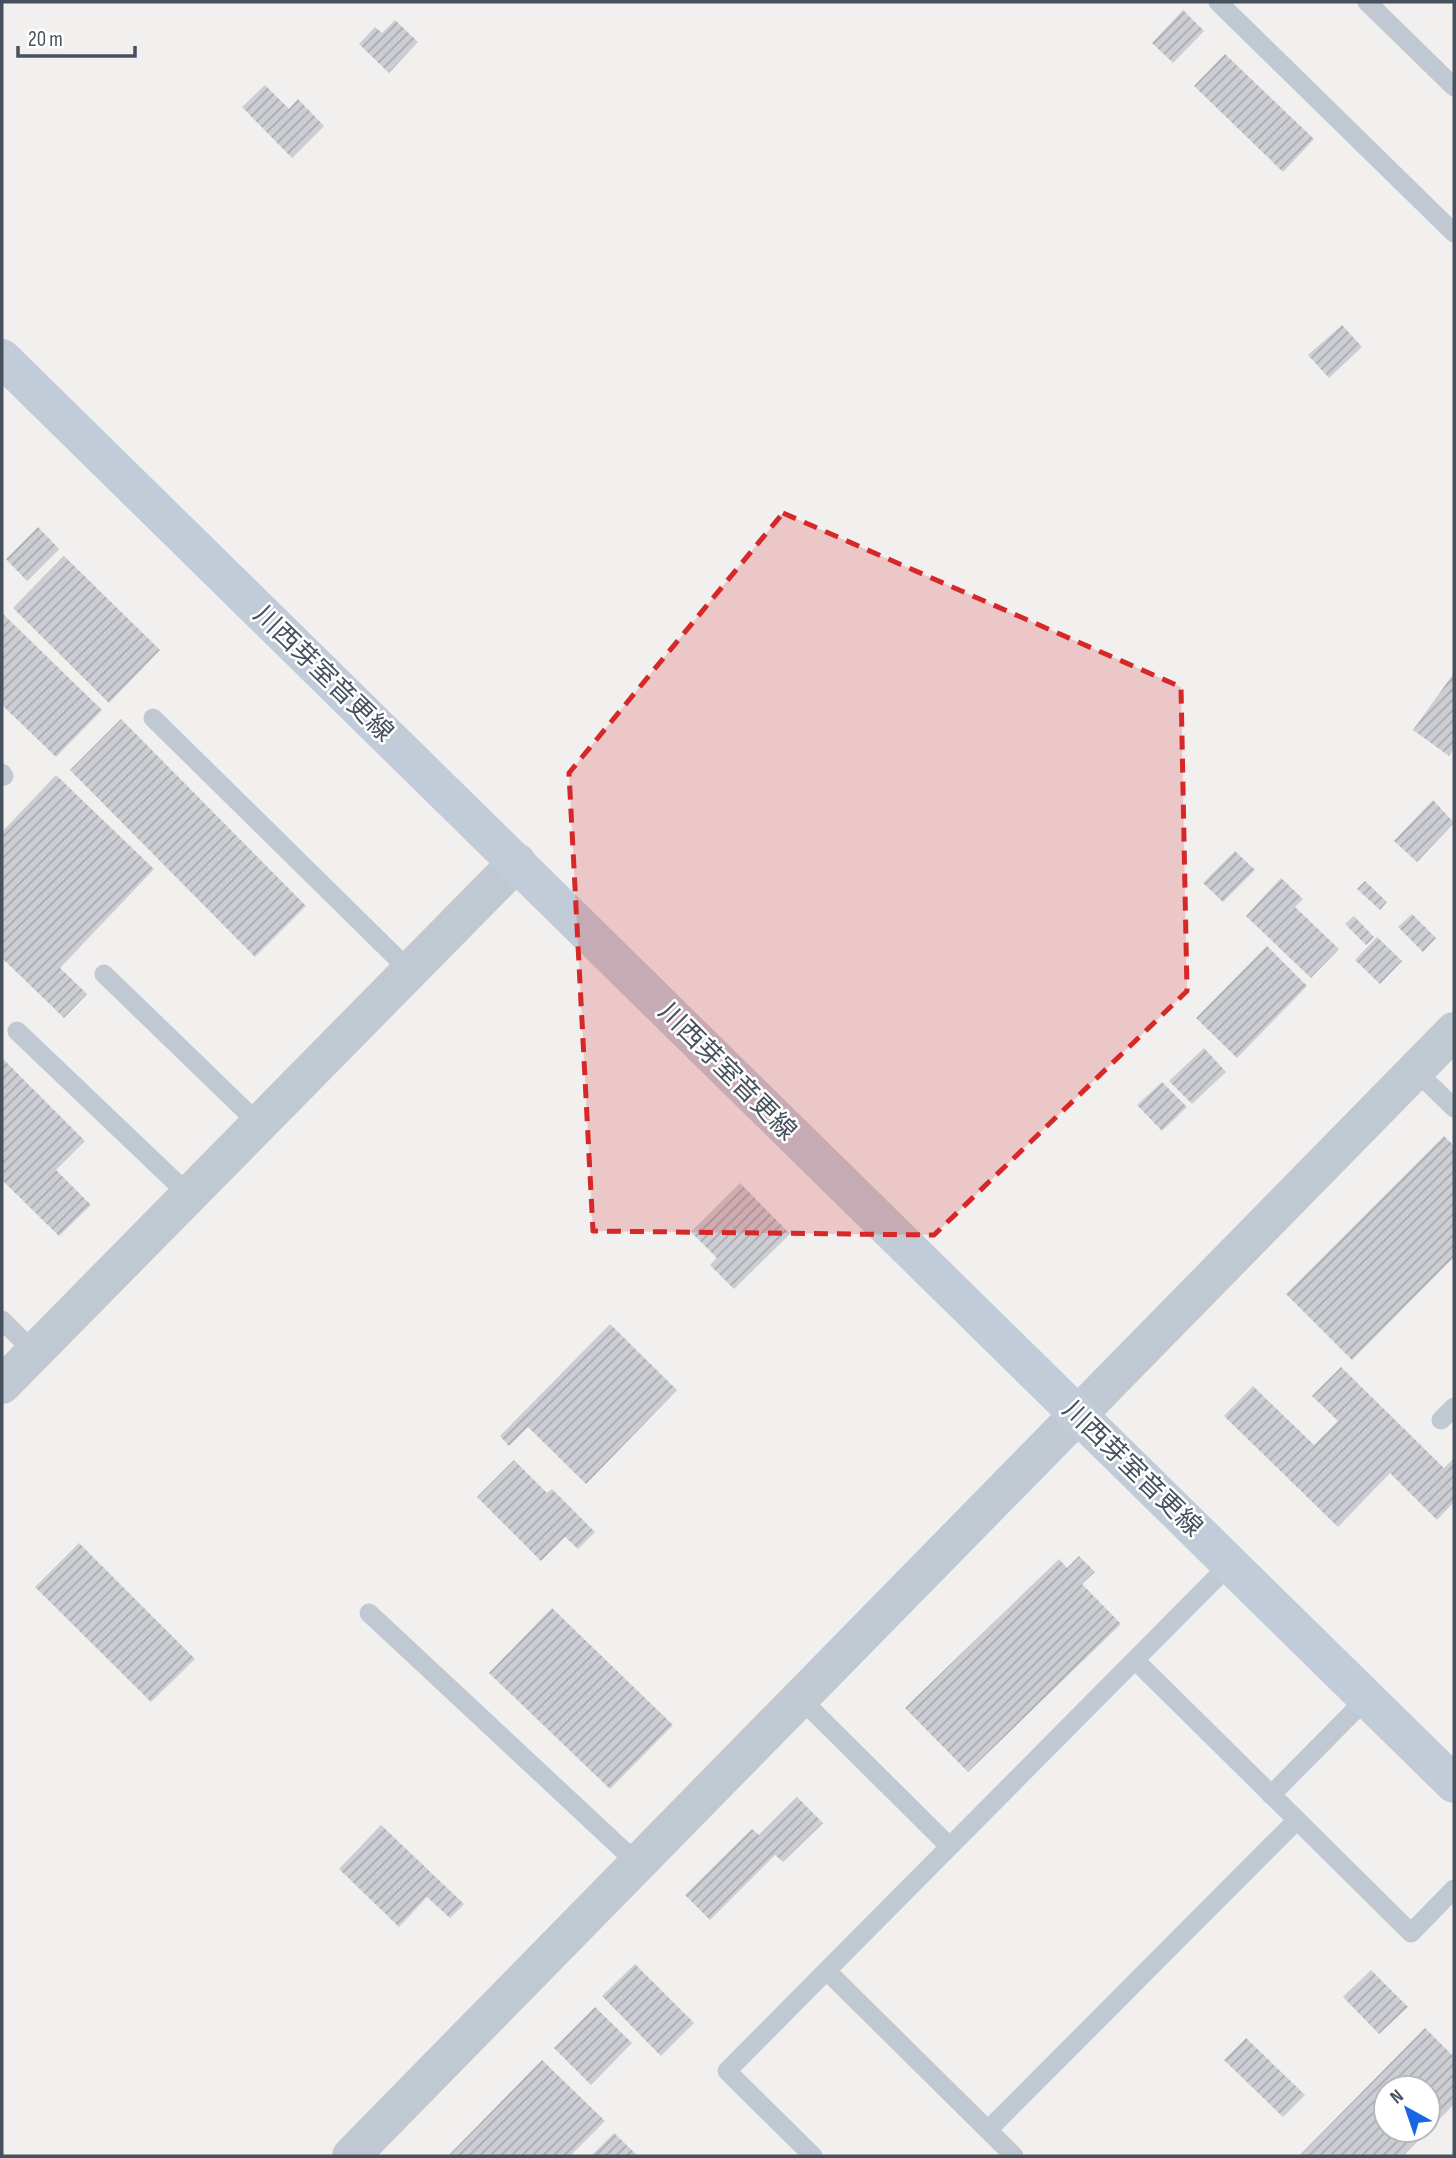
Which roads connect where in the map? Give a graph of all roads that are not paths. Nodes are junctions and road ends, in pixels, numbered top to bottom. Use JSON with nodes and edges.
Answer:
{"nodes":[{"id":1,"x":1218,"y":2,"type":"edge"},
{"id":2,"x":1367,"y":2,"type":"edge"},
{"id":3,"x":1454,"y":87,"type":"edge"},
{"id":4,"x":1454,"y":233,"type":"edge"},
{"id":5,"x":2,"y":358,"type":"edge"},
{"id":6,"x":153,"y":718,"type":"dead end"},
{"id":7,"x":517,"y":863,"type":"junction"},
{"id":8,"x":410,"y":971,"type":"junction"},
{"id":9,"x":104,"y":974,"type":"dead end"},
{"id":10,"x":18,"y":1031,"type":"dead end"},
{"id":11,"x":1454,"y":1031,"type":"edge"},
{"id":12,"x":1416,"y":1071,"type":"junction"},
{"id":13,"x":1454,"y":1108,"type":"edge"},
{"id":14,"x":259,"y":1124,"type":"junction"},
{"id":15,"x":189,"y":1195,"type":"junction"},
{"id":16,"x":2,"y":1320,"type":"edge"},
{"id":17,"x":34,"y":1352,"type":"junction"},
{"id":18,"x":2,"y":1385,"type":"edge"},
{"id":19,"x":1078,"y":1415,"type":"junction"},
{"id":20,"x":1230,"y":1564,"type":"junction"},
{"id":21,"x":369,"y":1614,"type":"dead end"},
{"id":22,"x":1135,"y":1660,"type":"junction"},
{"id":23,"x":800,"y":1698,"type":"junction"},
{"id":24,"x":1367,"y":1698,"type":"junction"},
{"id":25,"x":1454,"y":1784,"type":"edge"},
{"id":26,"x":1271,"y":1795,"type":"junction"},
{"id":27,"x":1297,"y":1820,"type":"junction"},
{"id":28,"x":949,"y":1846,"type":"junction"},
{"id":29,"x":638,"y":1864,"type":"junction"},
{"id":30,"x":1454,"y":1889,"type":"edge"},
{"id":31,"x":827,"y":1971,"type":"junction"},
{"id":32,"x":988,"y":2130,"type":"junction"},
{"id":33,"x":351,"y":2156,"type":"edge"},
{"id":34,"x":813,"y":2156,"type":"edge"},
{"id":35,"x":1014,"y":2156,"type":"edge"}],
"edges":[{"from":1,"to":4,"type":"lane"},
{"from":2,"to":3,"type":"lane"},
{"from":5,"to":7,"type":"main road","name":"川西芽室音更線"},
{"from":6,"to":8,"type":"lane"},
{"from":7,"to":8,"type":"street"},
{"from":7,"to":19,"type":"main road","name":"川西芽室音更線"},
{"from":8,"to":14,"type":"street"},
{"from":9,"to":14,"type":"lane"},
{"from":10,"to":15,"type":"lane"},
{"from":11,"to":12,"type":"street"},
{"from":12,"to":13,"type":"lane"},
{"from":12,"to":19,"type":"street"},
{"from":14,"to":15,"type":"street"},
{"from":15,"to":17,"type":"street"},
{"from":16,"to":17,"type":"lane"},
{"from":17,"to":18,"type":"street"},
{"from":19,"to":20,"type":"main road","name":"川西芽室音更線"},
{"from":19,"to":23,"type":"street"},
{"from":20,"to":22,"type":"lane"},
{"from":20,"to":24,"type":"main road","name":"川西芽室音更線"},
{"from":21,"to":29,"type":"lane"},
{"from":22,"to":26,"type":"lane"},
{"from":22,"to":28,"type":"lane"},
{"from":23,"to":28,"type":"lane"},
{"from":23,"to":29,"type":"street"},
{"from":24,"to":25,"type":"main road","name":"川西芽室音更線"},
{"from":24,"to":26,"type":"lane"},
{"from":26,"to":27,"type":"lane"},
{"from":27,"to":30,"type":"lane"},
{"from":27,"to":32,"type":"lane"},
{"from":28,"to":31,"type":"lane"},
{"from":29,"to":33,"type":"street"},
{"from":31,"to":32,"type":"lane"},
{"from":31,"to":34,"type":"lane"},
{"from":32,"to":35,"type":"lane"}]}
